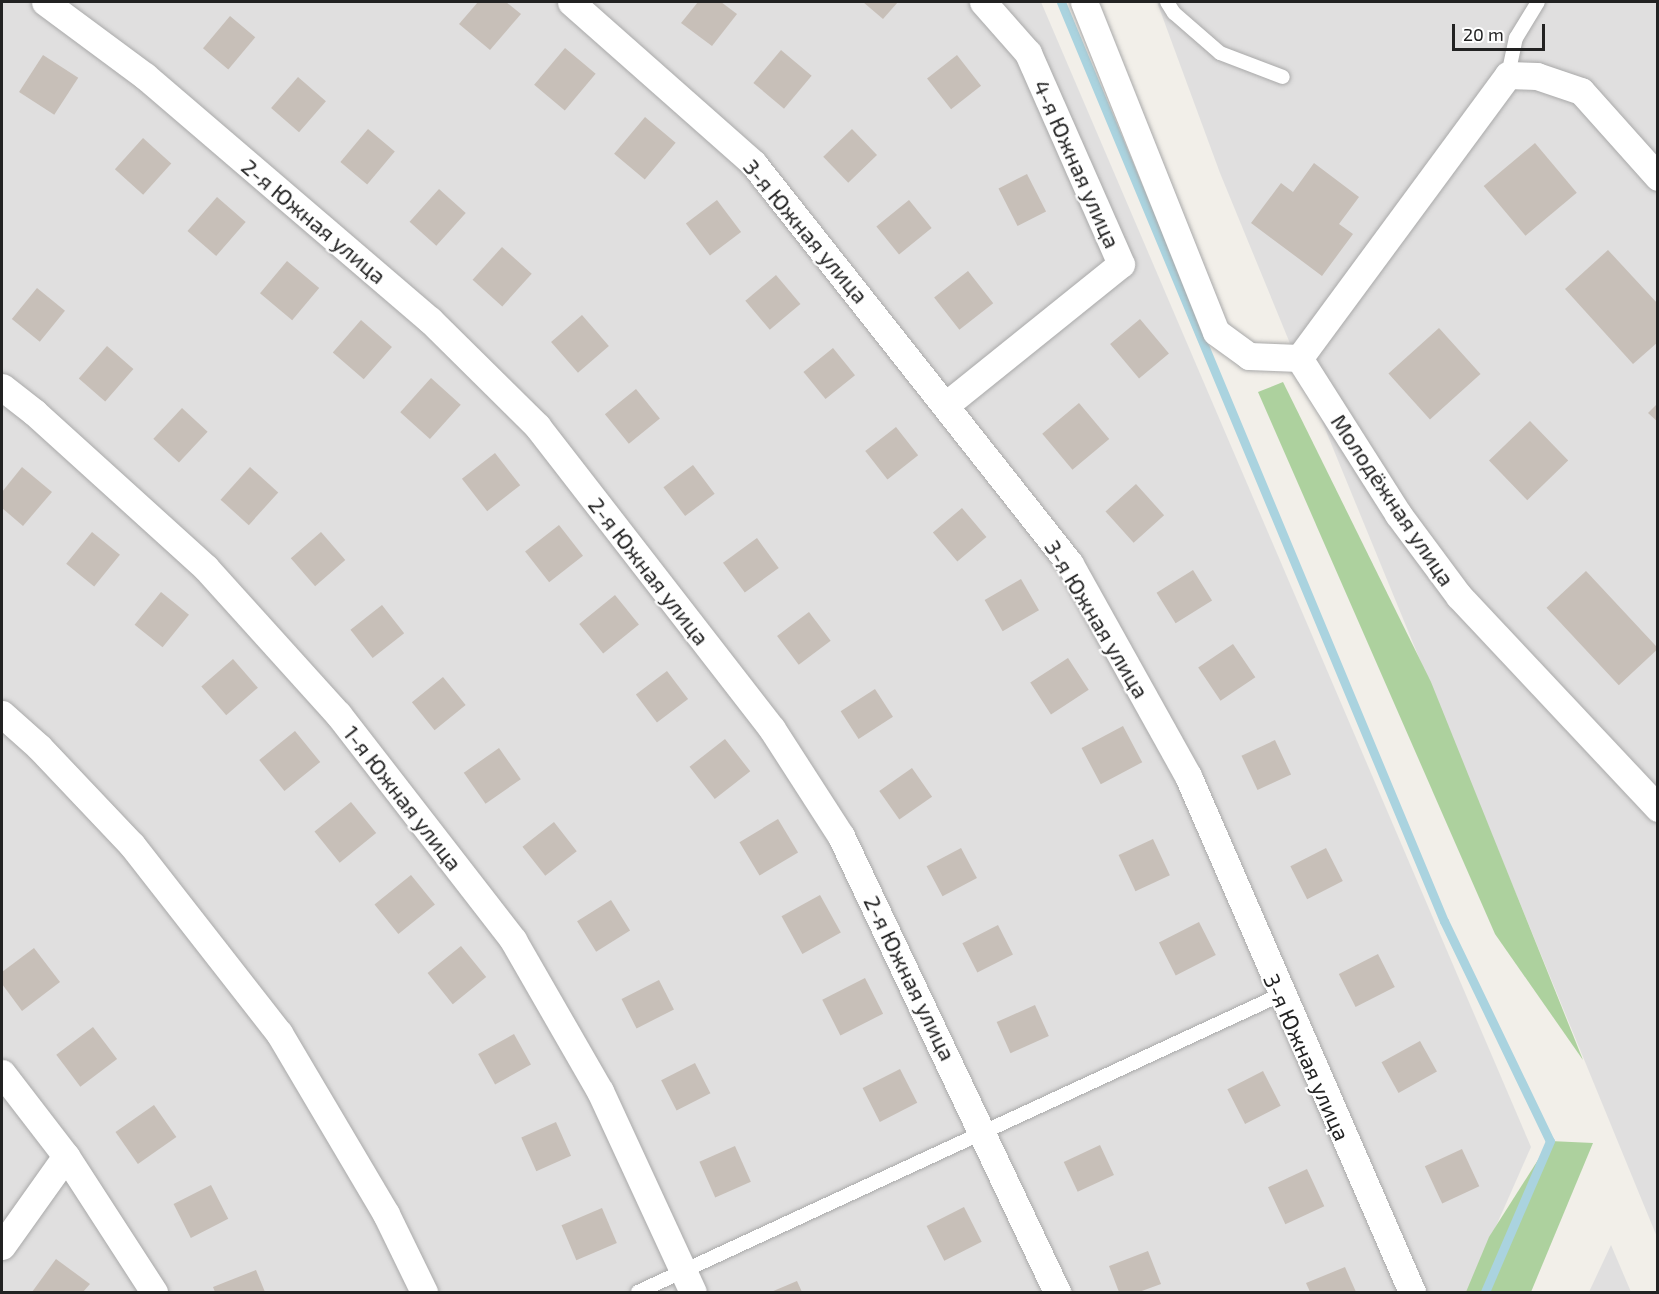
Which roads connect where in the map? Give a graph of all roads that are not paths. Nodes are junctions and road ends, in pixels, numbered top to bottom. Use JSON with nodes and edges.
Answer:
{"nodes":[{"id":1,"x":45,"y":2,"type":"edge"},
{"id":2,"x":571,"y":2,"type":"edge"},
{"id":3,"x":983,"y":2,"type":"edge"},
{"id":4,"x":1084,"y":2,"type":"edge"},
{"id":5,"x":1167,"y":2,"type":"edge"},
{"id":6,"x":1538,"y":2,"type":"edge"},
{"id":7,"x":1508,"y":75,"type":"junction"},
{"id":8,"x":1283,"y":77,"type":"dead end"},
{"id":9,"x":1658,"y":177,"type":"edge"},
{"id":10,"x":1299,"y":358,"type":"junction"},
{"id":11,"x":2,"y":387,"type":"edge"},
{"id":12,"x":947,"y":404,"type":"junction"},
{"id":13,"x":2,"y":714,"type":"edge"},
{"id":14,"x":1658,"y":808,"type":"edge"},
{"id":15,"x":1280,"y":995,"type":"junction"},
{"id":16,"x":2,"y":1073,"type":"edge"},
{"id":17,"x":983,"y":1131,"type":"junction"},
{"id":18,"x":66,"y":1156,"type":"junction"},
{"id":19,"x":2,"y":1246,"type":"edge"},
{"id":20,"x":689,"y":1282,"type":"edge"},
{"id":21,"x":154,"y":1293,"type":"edge"},
{"id":22,"x":424,"y":1293,"type":"edge"},
{"id":23,"x":638,"y":1293,"type":"edge"},
{"id":24,"x":1057,"y":1293,"type":"edge"},
{"id":25,"x":1412,"y":1293,"type":"edge"}],
"edges":[{"from":1,"to":17,"type":"street","name":"2-я Южная улица"},
{"from":2,"to":12,"type":"street","name":"3-я Южная улица"},
{"from":3,"to":12,"type":"street","name":"4-я Южная улица"},
{"from":4,"to":10,"type":"street"},
{"from":5,"to":8,"type":"lane"},
{"from":6,"to":7,"type":"lane"},
{"from":7,"to":9,"type":"street"},
{"from":7,"to":10,"type":"street"},
{"from":10,"to":14,"type":"street","name":"Молодёжная улица"},
{"from":11,"to":20,"type":"street","name":"1-я Южная улица"},
{"from":12,"to":15,"type":"street","name":"3-я Южная улица"},
{"from":13,"to":22,"type":"street"},
{"from":15,"to":17,"type":"lane"},
{"from":15,"to":25,"type":"street","name":"3-я Южная улица"},
{"from":16,"to":18,"type":"street"},
{"from":17,"to":20,"type":"lane"},
{"from":17,"to":24,"type":"street","name":"2-я Южная улица"},
{"from":18,"to":19,"type":"street"},
{"from":18,"to":21,"type":"street"},
{"from":20,"to":23,"type":"lane"}]}
